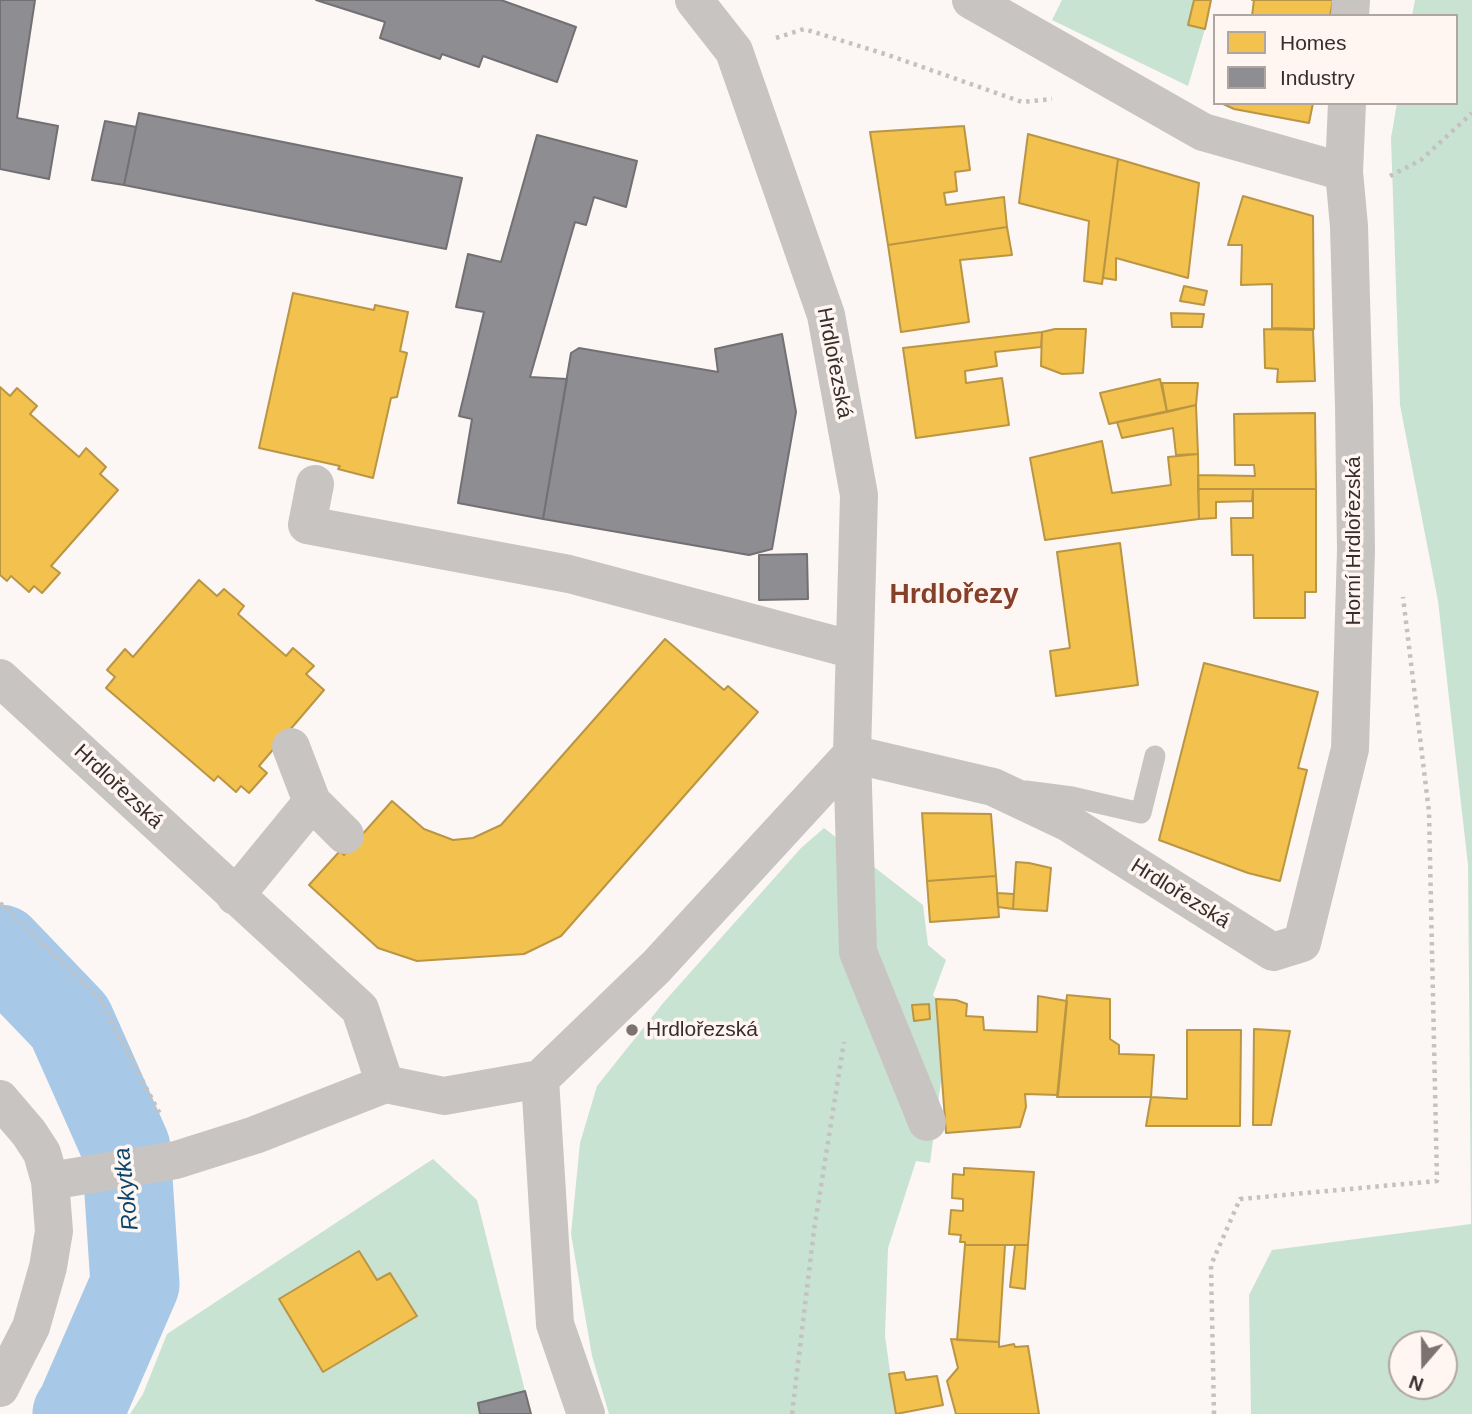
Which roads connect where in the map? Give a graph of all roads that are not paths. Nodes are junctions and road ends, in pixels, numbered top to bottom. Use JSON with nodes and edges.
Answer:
{"nodes":[{"id":1,"x":694,"y":0,"type":"edge"},
{"id":2,"x":971,"y":0,"type":"edge"},
{"id":3,"x":1347,"y":105,"type":"edge"},
{"id":4,"x":1344,"y":172,"type":"junction"},
{"id":5,"x":315,"y":484,"type":"dead end"},
{"id":6,"x":853,"y":650,"type":"junction"},
{"id":7,"x":0,"y":678,"type":"edge"},
{"id":8,"x":291,"y":747,"type":"dead end"},
{"id":9,"x":852,"y":754,"type":"junction"},
{"id":10,"x":1156,"y":756,"type":"dead end"},
{"id":11,"x":993,"y":787,"type":"junction"},
{"id":12,"x":312,"y":802,"type":"junction"},
{"id":13,"x":345,"y":835,"type":"dead end"},
{"id":14,"x":235,"y":895,"type":"junction"},
{"id":15,"x":1273,"y":952,"type":"joint"},
{"id":16,"x":541,"y":1079,"type":"junction"},
{"id":17,"x":384,"y":1084,"type":"junction"},
{"id":18,"x":0,"y":1099,"type":"edge"},
{"id":19,"x":927,"y":1122,"type":"dead end"},
{"id":20,"x":64,"y":1179,"type":"junction"},
{"id":21,"x":0,"y":1388,"type":"edge"},
{"id":22,"x":586,"y":1414,"type":"edge"}],
"edges":[{"from":1,"to":6,"type":"street","name":"Hrdlořezská"},
{"from":2,"to":4,"type":"street"},
{"from":3,"to":4,"type":"street","name":"Horní Hrdlořezská"},
{"from":4,"to":15,"type":"street","name":"Horní Hrdlořezská"},
{"from":5,"to":6,"type":"street"},
{"from":6,"to":9,"type":"street","name":"Hrdlořezská"},
{"from":7,"to":14,"type":"street","name":"Hrdlořezská"},
{"from":8,"to":12,"type":"street"},
{"from":9,"to":11,"type":"street","name":"Hrdlořezská"},
{"from":9,"to":16,"type":"street"},
{"from":9,"to":19,"type":"street","name":"Hrdlořezská"},
{"from":10,"to":11,"type":"lane"},
{"from":11,"to":15,"type":"street","name":"Hrdlořezská"},
{"from":12,"to":13,"type":"street"},
{"from":12,"to":14,"type":"street"},
{"from":14,"to":17,"type":"street","name":"Hrdlořezská"},
{"from":16,"to":17,"type":"street"},
{"from":16,"to":22,"type":"street"},
{"from":17,"to":20,"type":"street"},
{"from":18,"to":20,"type":"street"},
{"from":20,"to":21,"type":"street"}]}
